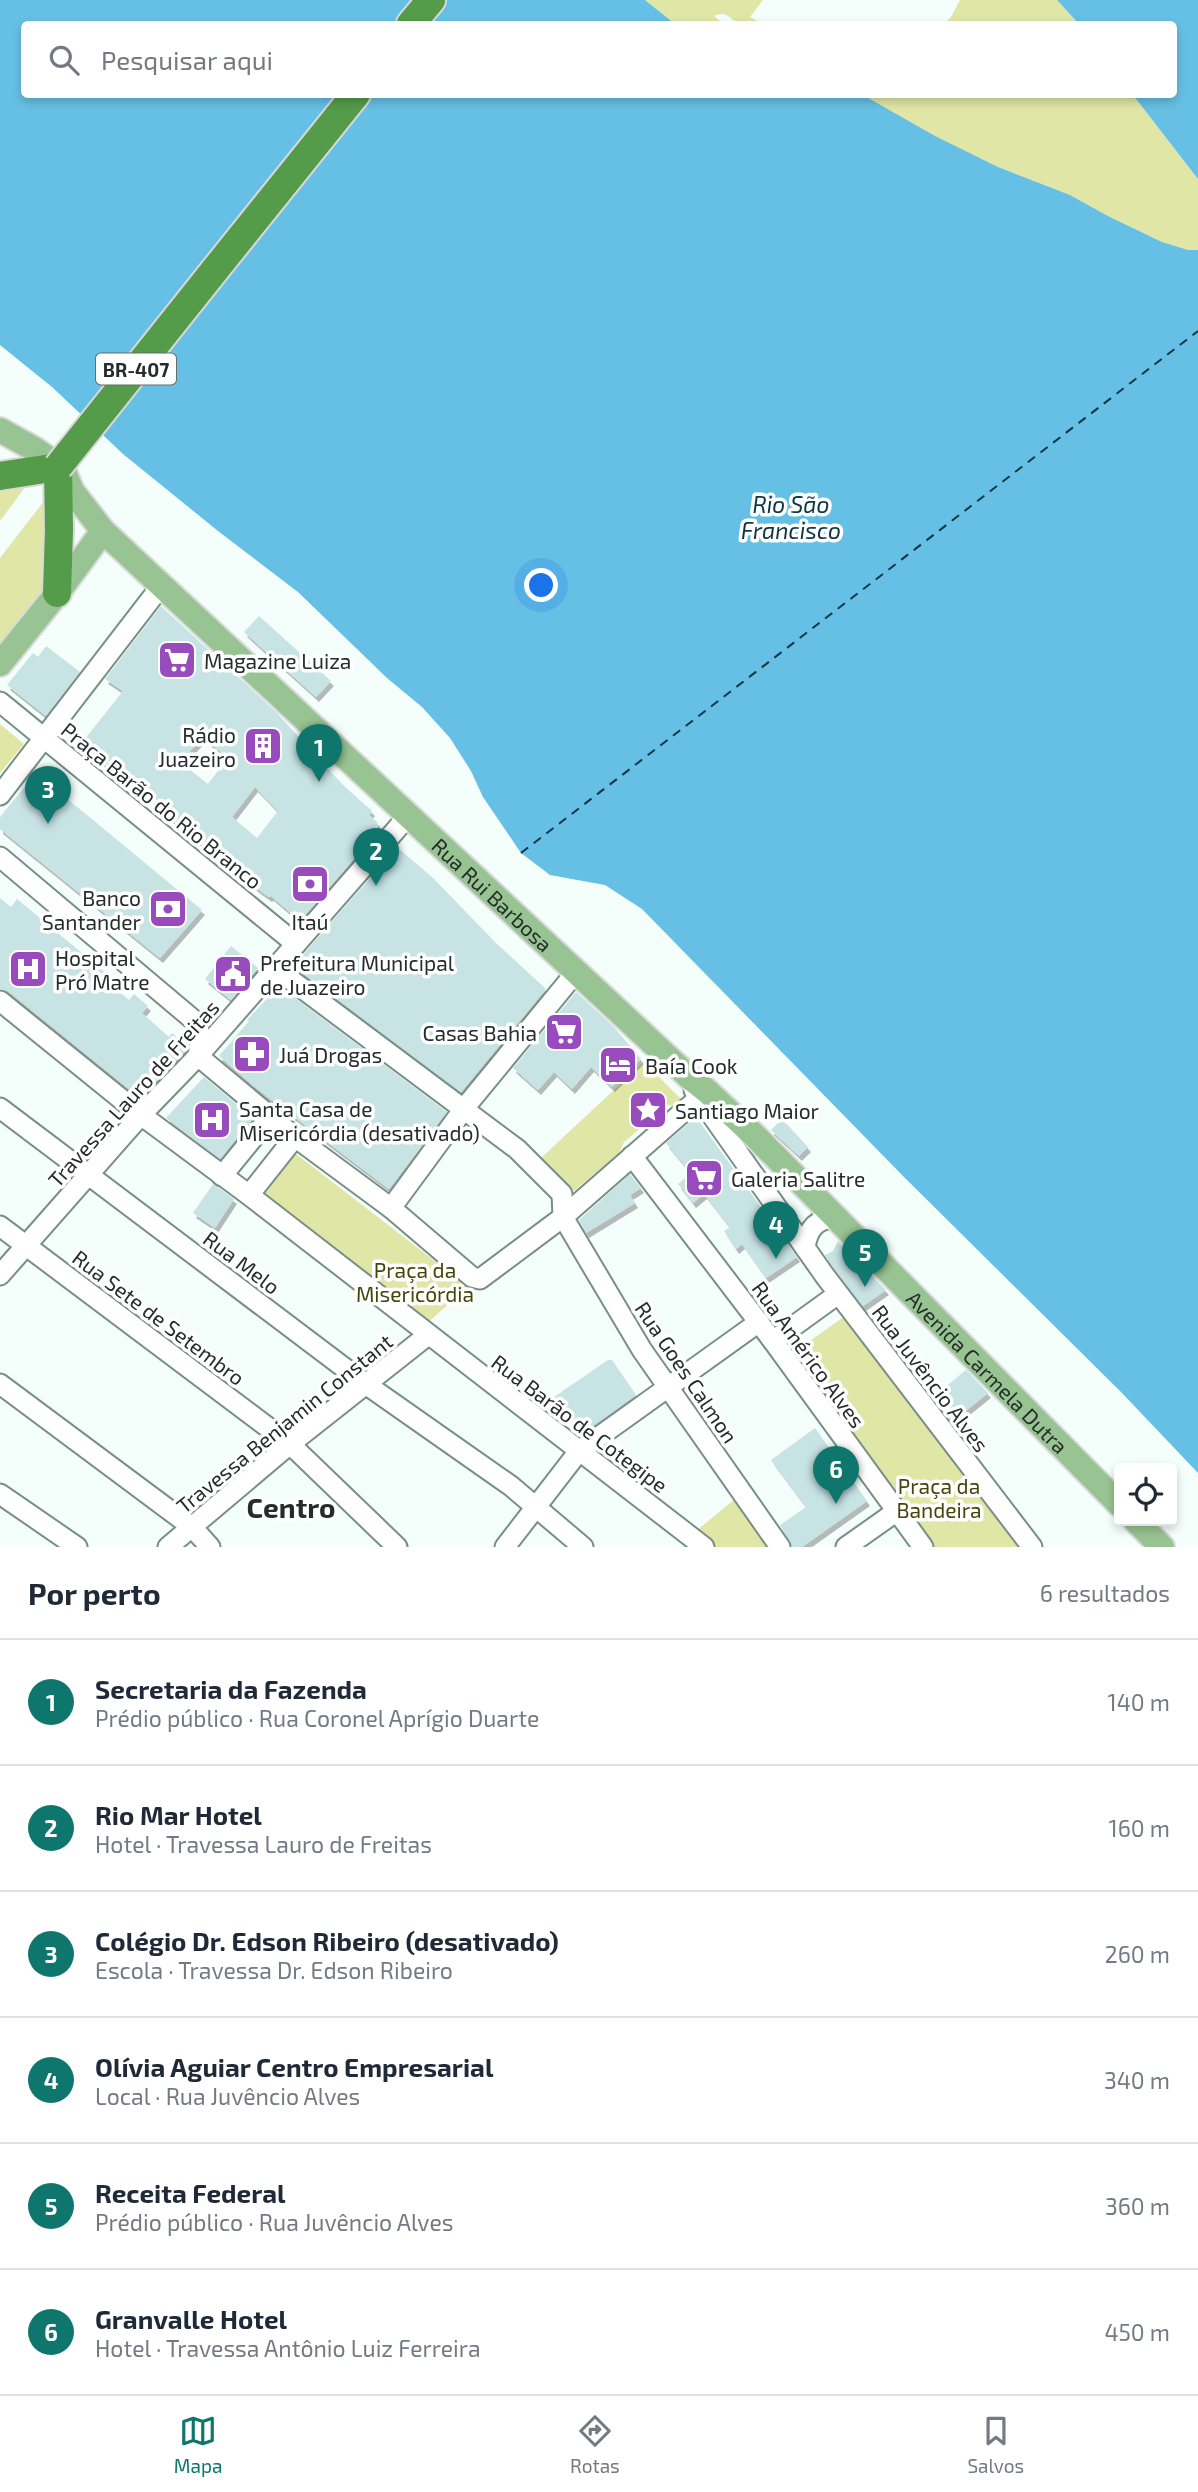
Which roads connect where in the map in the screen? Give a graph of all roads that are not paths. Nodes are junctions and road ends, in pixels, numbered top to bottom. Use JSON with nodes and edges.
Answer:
{"nodes":[{"id":1,"x":431,"y":0,"type":"edge"},
{"id":2,"x":414,"y":21,"type":"edge"},
{"id":3,"x":348,"y":105,"type":"edge"},
{"id":4,"x":0,"y":429,"type":"edge"},
{"id":5,"x":61,"y":469,"type":"junction"},
{"id":6,"x":0,"y":476,"type":"edge"},
{"id":7,"x":103,"y":531,"type":"junction"},
{"id":8,"x":57,"y":580,"type":"junction"},
{"id":9,"x":161,"y":586,"type":"junction"},
{"id":10,"x":0,"y":664,"type":"edge"},
{"id":11,"x":0,"y":702,"type":"edge"},
{"id":12,"x":45,"y":739,"type":"junction"},
{"id":13,"x":0,"y":795,"type":"edge"},
{"id":14,"x":409,"y":814,"type":"junction"},
{"id":15,"x":0,"y":857,"type":"edge"},
{"id":16,"x":296,"y":944,"type":"junction"},
{"id":17,"x":275,"y":968,"type":"junction"},
{"id":18,"x":574,"y":974,"type":"junction"},
{"id":19,"x":0,"y":1001,"type":"edge"},
{"id":20,"x":198,"y":1056,"type":"junction"},
{"id":21,"x":688,"y":1076,"type":"joint"},
{"id":22,"x":703,"y":1095,"type":"junction"},
{"id":23,"x":0,"y":1108,"type":"edge"},
{"id":24,"x":463,"y":1110,"type":"junction"},
{"id":25,"x":141,"y":1115,"type":"junction"},
{"id":26,"x":270,"y":1117,"type":"junction"},
{"id":27,"x":295,"y":1137,"type":"junction"},
{"id":28,"x":632,"y":1156,"type":"junction"},
{"id":29,"x":89,"y":1176,"type":"junction"},
{"id":30,"x":222,"y":1176,"type":"junction"},
{"id":31,"x":249,"y":1195,"type":"junction"},
{"id":32,"x":391,"y":1208,"type":"junction"},
{"id":33,"x":563,"y":1217,"type":"junction"},
{"id":34,"x":834,"y":1218,"type":"junction"},
{"id":35,"x":0,"y":1226,"type":"edge"},
{"id":36,"x":26,"y":1246,"type":"junction"},
{"id":37,"x":805,"y":1247,"type":"junction"},
{"id":38,"x":0,"y":1275,"type":"edge"},
{"id":39,"x":838,"y":1294,"type":"junction"},
{"id":40,"x":759,"y":1322,"type":"junction"},
{"id":41,"x":428,"y":1335,"type":"junction"},
{"id":42,"x":773,"y":1341,"type":"junction"},
{"id":43,"x":0,"y":1384,"type":"edge"},
{"id":44,"x":367,"y":1385,"type":"junction"},
{"id":45,"x":667,"y":1389,"type":"junction"},
{"id":46,"x":290,"y":1444,"type":"junction"},
{"id":47,"x":579,"y":1451,"type":"junction"},
{"id":48,"x":0,"y":1494,"type":"edge"},
{"id":49,"x":1114,"y":1499,"type":"edge"},
{"id":50,"x":536,"y":1507,"type":"junction"},
{"id":51,"x":897,"y":1511,"type":"junction"},
{"id":52,"x":1141,"y":1526,"type":"edge"},
{"id":53,"x":192,"y":1527,"type":"junction"},
{"id":54,"x":77,"y":1547,"type":"edge"},
{"id":55,"x":169,"y":1547,"type":"edge"},
{"id":56,"x":210,"y":1547,"type":"edge"},
{"id":57,"x":397,"y":1547,"type":"edge"},
{"id":58,"x":505,"y":1547,"type":"edge"},
{"id":59,"x":583,"y":1547,"type":"edge"},
{"id":60,"x":704,"y":1547,"type":"edge"},
{"id":61,"x":780,"y":1547,"type":"edge"},
{"id":62,"x":846,"y":1547,"type":"edge"},
{"id":63,"x":922,"y":1547,"type":"edge"},
{"id":64,"x":1032,"y":1547,"type":"edge"},
{"id":65,"x":1162,"y":1547,"type":"edge"}],
"edges":[{"from":1,"to":2,"type":"highway"},
{"from":3,"to":5,"type":"highway","number":"BR-407","bridge":true},
{"from":4,"to":5,"type":"main road"},
{"from":5,"to":6,"type":"highway"},
{"from":5,"to":7,"type":"main road","name":"Rua Rui Barbosa"},
{"from":5,"to":8,"type":"highway"},
{"from":7,"to":8,"type":"main road"},
{"from":7,"to":9,"type":"main road","name":"Rua Rui Barbosa"},
{"from":8,"to":10,"type":"main road"},
{"from":9,"to":12,"type":"street"},
{"from":9,"to":14,"type":"main road","name":"Rua Rui Barbosa"},
{"from":11,"to":12,"type":"street","name":"Praça Barão do Rio Branco"},
{"from":12,"to":13,"type":"street"},
{"from":12,"to":16,"type":"street","name":"Praça Barão do Rio Branco"},
{"from":14,"to":16,"type":"street","name":"Travessa Lauro de Freitas"},
{"from":14,"to":18,"type":"main road","name":"Rua Rui Barbosa"},
{"from":15,"to":20,"type":"street"},
{"from":16,"to":17,"type":"street","name":"Travessa Lauro de Freitas"},
{"from":17,"to":20,"type":"street","name":"Travessa Lauro de Freitas"},
{"from":17,"to":24,"type":"street","name":"Rua Goes Calmon"},
{"from":18,"to":21,"type":"main road","name":"Rua Rui Barbosa"},
{"from":18,"to":24,"type":"street"},
{"from":19,"to":25,"type":"street","name":"Rua Barão de Cotegipe"},
{"from":20,"to":25,"type":"street","name":"Travessa Lauro de Freitas"},
{"from":20,"to":26,"type":"street"},
{"from":21,"to":22,"type":"main road","name":"Avenida Carmela Dutra"},
{"from":22,"to":28,"type":"street"},
{"from":22,"to":34,"type":"main road","name":"Avenida Carmela Dutra"},
{"from":22,"to":37,"type":"street","name":"Rua Juvêncio Alves"},
{"from":23,"to":29,"type":"street","name":"Rua Melo"},
{"from":24,"to":32,"type":"street"},
{"from":24,"to":33,"type":"street","name":"Rua Goes Calmon"},
{"from":25,"to":29,"type":"street","name":"Travessa Lauro de Freitas"},
{"from":25,"to":30,"type":"street","name":"Rua Barão de Cotegipe"},
{"from":26,"to":27,"type":"street"},
{"from":26,"to":30,"type":"street"},
{"from":27,"to":31,"type":"street"},
{"from":27,"to":32,"type":"street"},
{"from":28,"to":33,"type":"street"},
{"from":28,"to":40,"type":"street","name":"Rua Américo Alves"},
{"from":29,"to":36,"type":"street","name":"Travessa Lauro de Freitas"},
{"from":29,"to":44,"type":"street","name":"Rua Melo"},
{"from":30,"to":31,"type":"street","name":"Rua Barão de Cotegipe"},
{"from":31,"to":41,"type":"street","name":"Rua Barão de Cotegipe"},
{"from":32,"to":33,"type":"street"},
{"from":33,"to":45,"type":"street","name":"Rua Goes Calmon"},
{"from":34,"to":37,"type":"street"},
{"from":34,"to":49,"type":"main road","name":"Avenida Carmela Dutra"},
{"from":35,"to":36,"type":"street","name":"Rua Sete de Setembro"},
{"from":36,"to":38,"type":"street","name":"Travessa Lauro de Freitas"},
{"from":36,"to":46,"type":"street","name":"Rua Sete de Setembro"},
{"from":37,"to":39,"type":"street","name":"Rua Juvêncio Alves"},
{"from":39,"to":42,"type":"street"},
{"from":39,"to":64,"type":"street","name":"Rua Juvêncio Alves"},
{"from":40,"to":42,"type":"street","name":"Rua Américo Alves"},
{"from":40,"to":45,"type":"street"},
{"from":41,"to":44,"type":"street","name":"Travessa Benjamin Constant"},
{"from":41,"to":47,"type":"street","name":"Rua Barão de Cotegipe"},
{"from":42,"to":51,"type":"street","name":"Rua Américo Alves"},
{"from":43,"to":53,"type":"street"},
{"from":44,"to":46,"type":"street","name":"Travessa Benjamin Constant"},
{"from":44,"to":50,"type":"street","name":"Rua Melo"},
{"from":45,"to":47,"type":"street"},
{"from":45,"to":61,"type":"street","name":"Rua Goes Calmon"},
{"from":46,"to":53,"type":"street","name":"Travessa Benjamin Constant"},
{"from":46,"to":57,"type":"street","name":"Rua Sete de Setembro"},
{"from":47,"to":50,"type":"street"},
{"from":47,"to":60,"type":"street","name":"Rua Barão de Cotegipe"},
{"from":48,"to":54,"type":"street"},
{"from":50,"to":58,"type":"street"},
{"from":50,"to":59,"type":"street","name":"Rua Melo"},
{"from":51,"to":62,"type":"street"},
{"from":51,"to":63,"type":"street","name":"Rua Américo Alves"},
{"from":52,"to":65,"type":"main road"},
{"from":53,"to":55,"type":"street","name":"Travessa Benjamin Constant"},
{"from":53,"to":56,"type":"street"}]}
